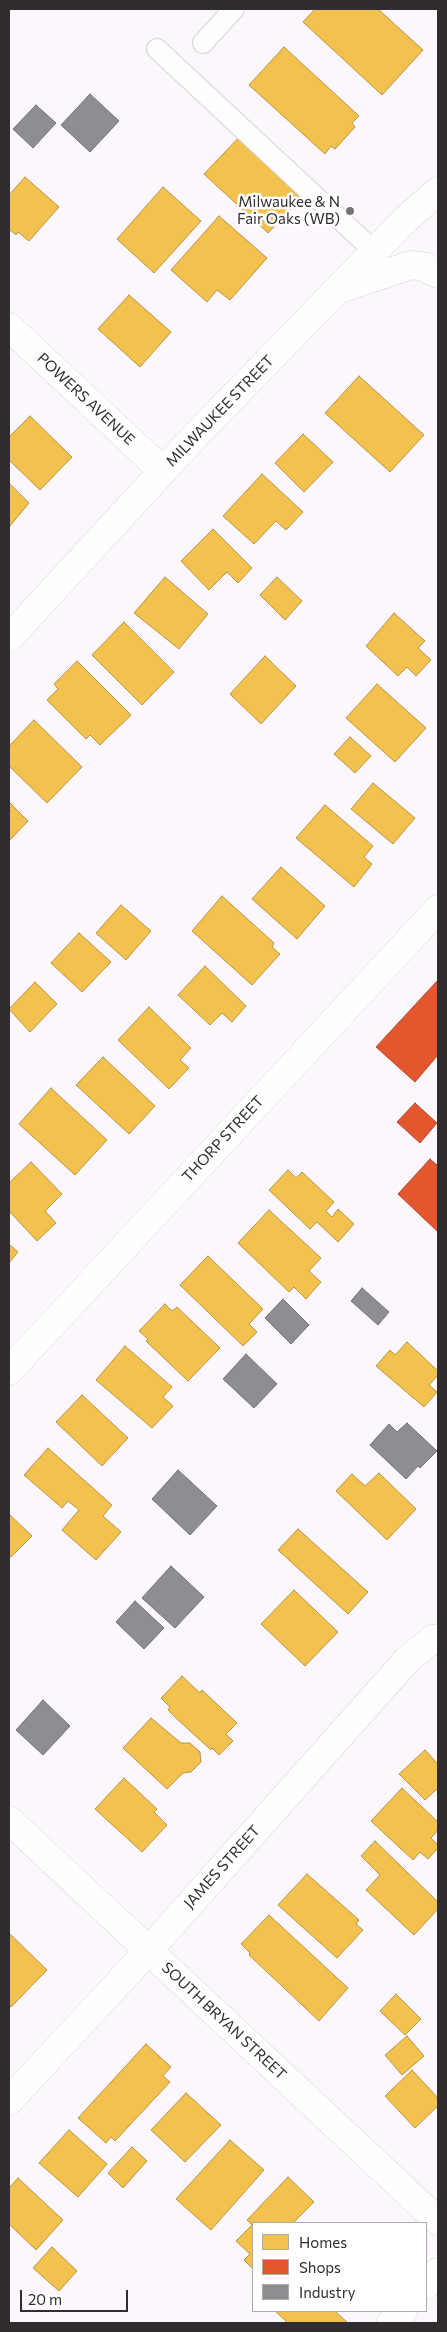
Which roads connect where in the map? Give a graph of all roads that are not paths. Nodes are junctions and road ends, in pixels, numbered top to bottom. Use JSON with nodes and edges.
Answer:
{"nodes":[{"id":1,"x":234,"y":9,"type":"edge"},
{"id":2,"x":203,"y":44,"type":"dead end"},
{"id":3,"x":157,"y":49,"type":"dead end"},
{"id":4,"x":438,"y":191,"type":"edge"},
{"id":5,"x":375,"y":252,"type":"junction"},
{"id":6,"x":438,"y":274,"type":"edge"},
{"id":7,"x":339,"y":289,"type":"junction"},
{"id":8,"x":9,"y":328,"type":"edge"},
{"id":9,"x":163,"y":471,"type":"junction"},
{"id":10,"x":9,"y":638,"type":"edge"},
{"id":11,"x":438,"y":909,"type":"edge"},
{"id":12,"x":9,"y":1371,"type":"edge"},
{"id":13,"x":438,"y":1638,"type":"edge"},
{"id":14,"x":9,"y":1820,"type":"edge"},
{"id":15,"x":149,"y":1950,"type":"junction"},
{"id":16,"x":9,"y":2101,"type":"edge"},
{"id":17,"x":438,"y":2221,"type":"edge"},
{"id":18,"x":438,"y":2272,"type":"edge"},
{"id":19,"x":427,"y":2284,"type":"edge"},
{"id":20,"x":401,"y":2312,"type":"edge"},
{"id":21,"x":391,"y":2323,"type":"edge"}],
"edges":[{"from":1,"to":2,"type":"lane"},
{"from":3,"to":5,"type":"lane"},
{"from":4,"to":5,"type":"street","name":"MILWAUKEE STREET"},
{"from":5,"to":7,"type":"street","name":"MILWAUKEE STREET"},
{"from":6,"to":7,"type":"street"},
{"from":7,"to":9,"type":"street","name":"MILWAUKEE STREET"},
{"from":8,"to":9,"type":"street","name":"POWERS AVENUE"},
{"from":9,"to":10,"type":"street","name":"MILWAUKEE STREET"},
{"from":11,"to":12,"type":"street","name":"THORP STREET"},
{"from":13,"to":15,"type":"street","name":"JAMES STREET"},
{"from":14,"to":15,"type":"street","name":"SOUTH BRYAN STREET"},
{"from":15,"to":16,"type":"street","name":"JAMES STREET"},
{"from":15,"to":17,"type":"street","name":"SOUTH BRYAN STREET"},
{"from":18,"to":19,"type":"street"},
{"from":20,"to":21,"type":"street"}]}
